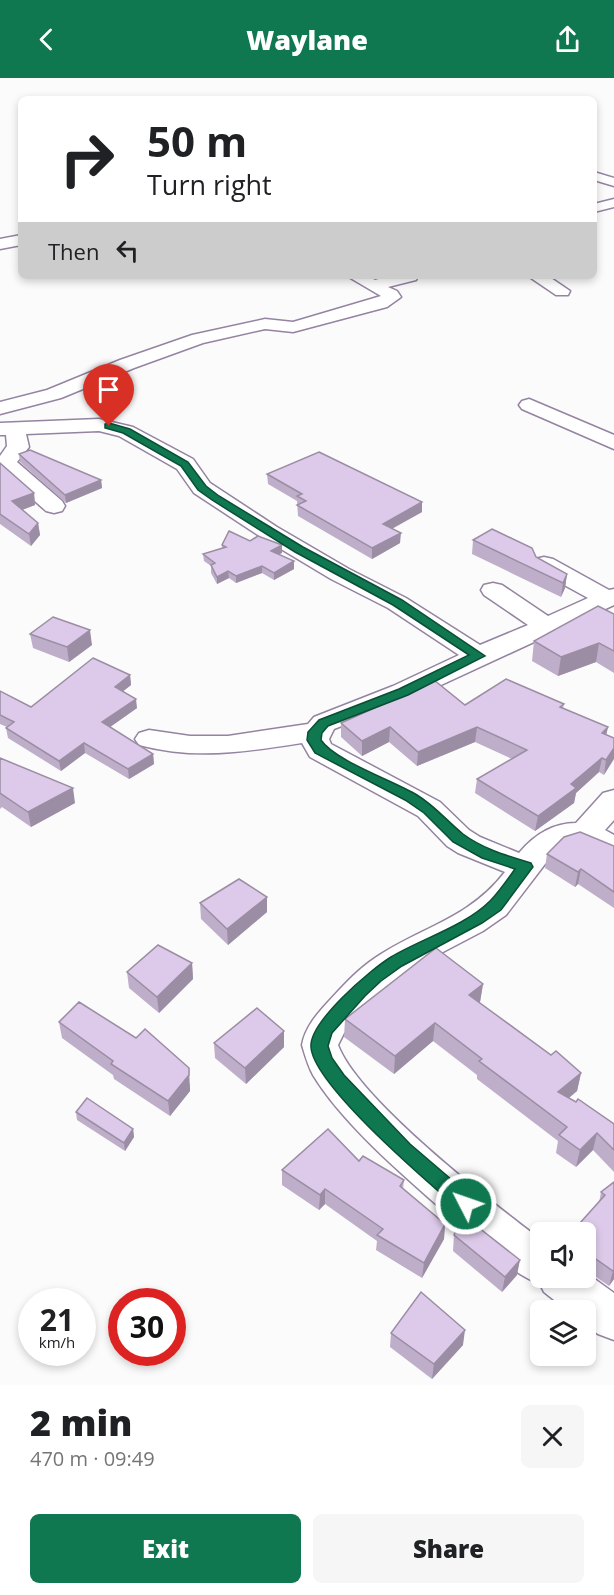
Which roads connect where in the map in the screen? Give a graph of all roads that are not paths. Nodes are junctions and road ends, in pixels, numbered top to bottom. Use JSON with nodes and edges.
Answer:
{"nodes":[{"id":1,"x":597,"y":177,"type":"edge"},
{"id":2,"x":614,"y":182,"type":"edge"},
{"id":3,"x":614,"y":203,"type":"edge"},
{"id":4,"x":597,"y":215,"type":"edge"},
{"id":5,"x":18,"y":241,"type":"edge"},
{"id":6,"x":0,"y":244,"type":"edge"},
{"id":7,"x":361,"y":279,"type":"edge"},
{"id":8,"x":398,"y":279,"type":"edge"},
{"id":9,"x":541,"y":279,"type":"edge"},
{"id":10,"x":374,"y":285,"type":"junction"},
{"id":11,"x":562,"y":291,"type":"dead end"},
{"id":12,"x":529,"y":405,"type":"dead end"},
{"id":13,"x":0,"y":408,"type":"edge"},
{"id":14,"x":8,"y":429,"type":"edge"},
{"id":15,"x":614,"y":443,"type":"edge"},
{"id":16,"x":54,"y":506,"type":"dead end"},
{"id":17,"x":544,"y":564,"type":"edge"},
{"id":18,"x":493,"y":590,"type":"dead end"},
{"id":19,"x":611,"y":598,"type":"edge"},
{"id":20,"x":547,"y":626,"type":"junction"},
{"id":21,"x":478,"y":656,"type":"junction"},
{"id":22,"x":315,"y":732,"type":"junction"},
{"id":23,"x":149,"y":739,"type":"dead end"},
{"id":24,"x":614,"y":800,"type":"edge"},
{"id":25,"x":598,"y":842,"type":"edge"},
{"id":26,"x":526,"y":867,"type":"junction"},
{"id":27,"x":530,"y":1257,"type":"edge"},
{"id":28,"x":572,"y":1288,"type":"edge"},
{"id":29,"x":614,"y":1319,"type":"edge"}],
"edges":[{"from":1,"to":2,"type":"street"},
{"from":3,"to":4,"type":"street"},
{"from":5,"to":6,"type":"street"},
{"from":7,"to":10,"type":"street"},
{"from":8,"to":10,"type":"street"},
{"from":9,"to":11,"type":"street"},
{"from":10,"to":13,"type":"street"},
{"from":12,"to":15,"type":"street"},
{"from":14,"to":16,"type":"street"},
{"from":14,"to":21,"type":"street"},
{"from":17,"to":19,"type":"street"},
{"from":18,"to":20,"type":"street"},
{"from":19,"to":20,"type":"street"},
{"from":20,"to":21,"type":"street"},
{"from":21,"to":22,"type":"street"},
{"from":22,"to":23,"type":"street"},
{"from":22,"to":26,"type":"street"},
{"from":24,"to":25,"type":"street"},
{"from":25,"to":26,"type":"street"},
{"from":26,"to":27,"type":"street"},
{"from":28,"to":29,"type":"street"}]}
